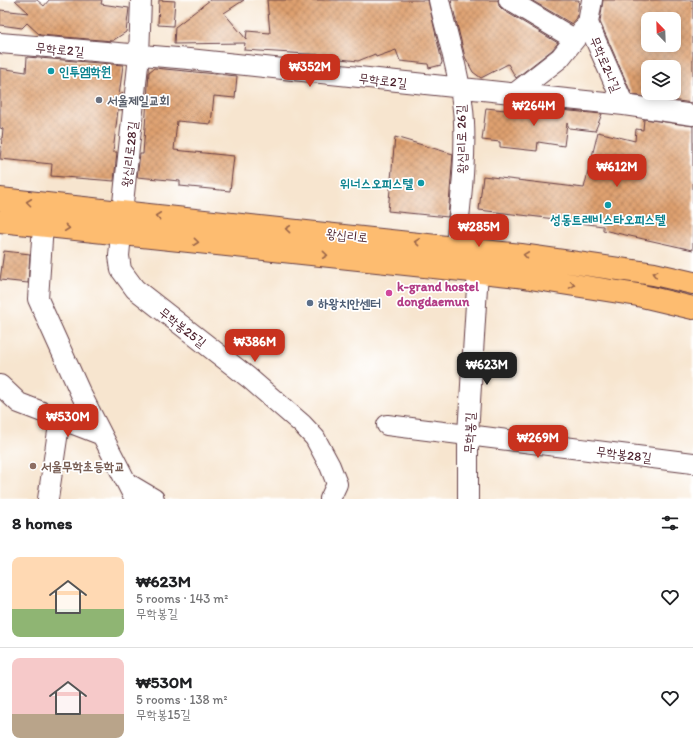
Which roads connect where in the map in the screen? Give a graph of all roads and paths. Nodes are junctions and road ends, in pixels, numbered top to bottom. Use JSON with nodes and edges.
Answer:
{"nodes":[{"id":1,"x":141,"y":0,"type":"edge"},
{"id":2,"x":439,"y":0,"type":"edge"},
{"id":3,"x":509,"y":0,"type":"edge"},
{"id":4,"x":592,"y":0,"type":"edge"},
{"id":5,"x":588,"y":22,"type":"junction"},
{"id":6,"x":574,"y":39,"type":"junction"},
{"id":7,"x":0,"y":44,"type":"edge"},
{"id":8,"x":138,"y":56,"type":"junction"},
{"id":9,"x":459,"y":89,"type":"junction"},
{"id":10,"x":514,"y":94,"type":"junction"},
{"id":11,"x":624,"y":105,"type":"junction"},
{"id":12,"x":693,"y":115,"type":"edge"},
{"id":13,"x":0,"y":199,"type":"edge"},
{"id":14,"x":122,"y":212,"type":"junction"},
{"id":15,"x":0,"y":220,"type":"edge"},
{"id":16,"x":43,"y":225,"type":"junction"},
{"id":17,"x":121,"y":234,"type":"junction"},
{"id":18,"x":456,"y":247,"type":"junction"},
{"id":19,"x":478,"y":271,"type":"junction"},
{"id":20,"x":693,"y":283,"type":"edge"},
{"id":21,"x":693,"y":308,"type":"edge"},
{"id":22,"x":0,"y":385,"type":"edge"},
{"id":23,"x":60,"y":418,"type":"junction"},
{"id":24,"x":387,"y":425,"type":"dead end"},
{"id":25,"x":468,"y":434,"type":"junction"},
{"id":26,"x":102,"y":435,"type":"junction"},
{"id":27,"x":693,"y":462,"type":"edge"},
{"id":28,"x":131,"y":491,"type":"edge"},
{"id":29,"x":48,"y":499,"type":"edge"},
{"id":30,"x":154,"y":499,"type":"edge"},
{"id":31,"x":330,"y":499,"type":"edge"},
{"id":32,"x":468,"y":499,"type":"edge"}],
"edges":[{"from":1,"to":8,"type":"street","name":"왕십리로28길"},
{"from":2,"to":9,"type":"street","name":"왕십리로 26길"},
{"from":3,"to":6,"type":"street","name":"무학로2나길"},
{"from":4,"to":5,"type":"street","name":"무학로2나길"},
{"from":5,"to":6,"type":"street","name":"무학로2나길"},
{"from":5,"to":11,"type":"street","name":"무학로2나길"},
{"from":6,"to":10,"type":"street","name":"무학로2나길"},
{"from":7,"to":8,"type":"street","name":"무학로2길"},
{"from":8,"to":9,"type":"street","name":"무학로2길"},
{"from":8,"to":14,"type":"street","name":"왕십리로28길"},
{"from":9,"to":10,"type":"street","name":"무학로2길"},
{"from":9,"to":18,"type":"street","name":"왕십리로 26길"},
{"from":10,"to":11,"type":"street","name":"무학로2길"},
{"from":11,"to":12,"type":"street","name":"무학로2길"},
{"from":14,"to":13,"type":"main road","name":"왕십리로","one_way":true},
{"from":18,"to":14,"type":"main road","name":"왕십리로","one_way":true},
{"from":15,"to":16,"type":"main road","name":"왕십리로"},
{"from":16,"to":17,"type":"main road","name":"왕십리로","one_way":true},
{"from":16,"to":26,"type":"street"},
{"from":17,"to":19,"type":"main road","name":"왕십리로","one_way":true},
{"from":17,"to":31,"type":"street","name":"무학봉25길"},
{"from":18,"to":19,"type":"street"},
{"from":20,"to":18,"type":"main road","name":"왕십리로","one_way":true},
{"from":19,"to":21,"type":"main road","name":"왕십리로","one_way":true},
{"from":19,"to":25,"type":"street","name":"무학봉길"},
{"from":22,"to":23,"type":"street"},
{"from":23,"to":26,"type":"street"},
{"from":23,"to":29,"type":"street"},
{"from":24,"to":25,"type":"street","name":"무학봉28길"},
{"from":25,"to":27,"type":"street","name":"무학봉28길"},
{"from":25,"to":32,"type":"street","name":"무학봉길"},
{"from":26,"to":28,"type":"street"},
{"from":28,"to":30,"type":"street"}]}
